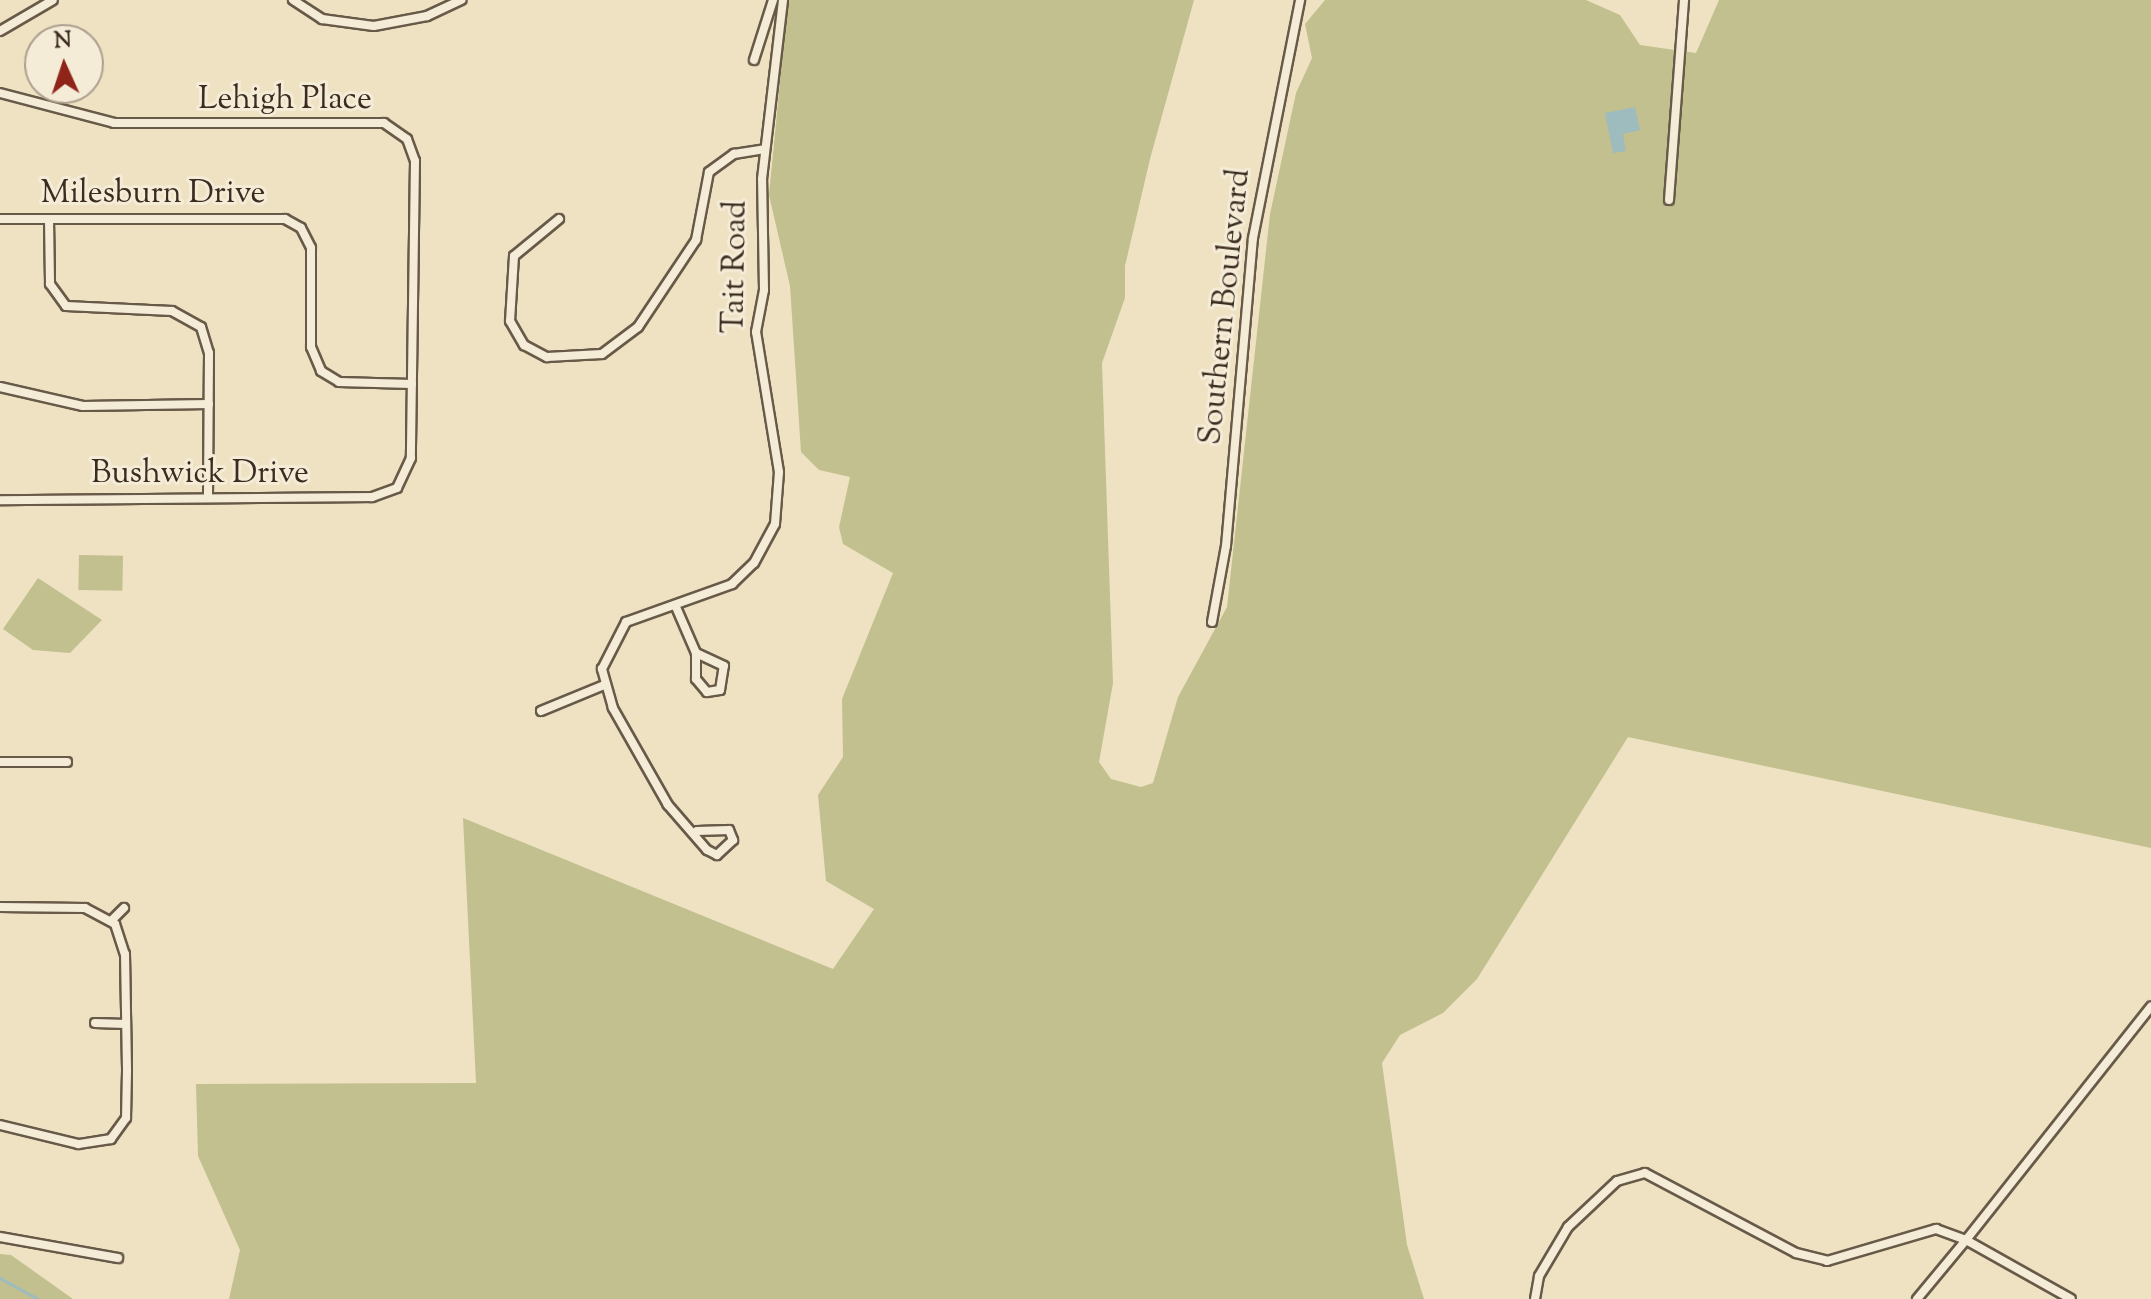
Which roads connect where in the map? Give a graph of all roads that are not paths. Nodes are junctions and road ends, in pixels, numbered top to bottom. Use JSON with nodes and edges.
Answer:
{"nodes":[{"id":1,"x":53,"y":0,"type":"edge"},
{"id":2,"x":293,"y":0,"type":"edge"},
{"id":3,"x":461,"y":0,"type":"edge"},
{"id":4,"x":773,"y":0,"type":"edge"},
{"id":5,"x":783,"y":0,"type":"edge"},
{"id":6,"x":1300,"y":0,"type":"edge"},
{"id":7,"x":1684,"y":0,"type":"edge"},
{"id":8,"x":0,"y":31,"type":"edge"},
{"id":9,"x":754,"y":60,"type":"dead end"},
{"id":10,"x":0,"y":93,"type":"edge"},
{"id":11,"x":765,"y":149,"type":"junction"},
{"id":12,"x":1669,"y":200,"type":"dead end"},
{"id":13,"x":0,"y":219,"type":"edge"},
{"id":14,"x":49,"y":219,"type":"junction"},
{"id":15,"x":559,"y":219,"type":"dead end"},
{"id":16,"x":412,"y":384,"type":"junction"},
{"id":17,"x":0,"y":387,"type":"edge"},
{"id":18,"x":209,"y":404,"type":"junction"},
{"id":19,"x":397,"y":488,"type":"joint"},
{"id":20,"x":208,"y":498,"type":"junction"},
{"id":21,"x":0,"y":500,"type":"edge"},
{"id":22,"x":676,"y":607,"type":"junction"},
{"id":23,"x":1212,"y":622,"type":"dead end"},
{"id":24,"x":696,"y":653,"type":"junction"},
{"id":25,"x":604,"y":685,"type":"junction"},
{"id":26,"x":541,"y":711,"type":"dead end"},
{"id":27,"x":0,"y":762,"type":"edge"},
{"id":28,"x":67,"y":762,"type":"dead end"},
{"id":29,"x":697,"y":831,"type":"dead end"},
{"id":30,"x":0,"y":907,"type":"edge"},
{"id":31,"x":124,"y":908,"type":"dead end"},
{"id":32,"x":112,"y":920,"type":"junction"},
{"id":33,"x":2151,"y":1007,"type":"edge"},
{"id":34,"x":95,"y":1023,"type":"dead end"},
{"id":35,"x":126,"y":1024,"type":"junction"},
{"id":36,"x":0,"y":1125,"type":"edge"},
{"id":37,"x":0,"y":1237,"type":"edge"},
{"id":38,"x":1966,"y":1240,"type":"junction"},
{"id":39,"x":118,"y":1258,"type":"dead end"},
{"id":40,"x":1535,"y":1299,"type":"edge"},
{"id":41,"x":1917,"y":1299,"type":"edge"},
{"id":42,"x":2071,"y":1299,"type":"edge"}],
"edges":[{"from":1,"to":8,"type":"street"},
{"from":2,"to":3,"type":"street"},
{"from":4,"to":9,"type":"street"},
{"from":5,"to":11,"type":"street","name":"Tait Road"},
{"from":6,"to":23,"type":"street","name":"Southern Boulevard"},
{"from":7,"to":12,"type":"street"},
{"from":10,"to":16,"type":"street","name":"Lehigh Place"},
{"from":11,"to":15,"type":"street"},
{"from":11,"to":22,"type":"street","name":"Tait Road"},
{"from":13,"to":14,"type":"street","name":"Milesburn Drive"},
{"from":14,"to":16,"type":"street","name":"Milesburn Drive"},
{"from":14,"to":18,"type":"street"},
{"from":16,"to":19,"type":"street","name":"Lehigh Place"},
{"from":17,"to":18,"type":"street"},
{"from":18,"to":20,"type":"street"},
{"from":19,"to":20,"type":"street","name":"Bushwick Drive"},
{"from":20,"to":21,"type":"street","name":"Bushwick Drive"},
{"from":22,"to":24,"type":"street"},
{"from":22,"to":25,"type":"street","name":"Tait Road"},
{"from":24,"to":24,"type":"street"},
{"from":25,"to":26,"type":"street"},
{"from":25,"to":29,"type":"street"},
{"from":27,"to":28,"type":"street"},
{"from":30,"to":32,"type":"street"},
{"from":31,"to":32,"type":"street"},
{"from":32,"to":35,"type":"street"},
{"from":33,"to":38,"type":"street"},
{"from":34,"to":35,"type":"street"},
{"from":35,"to":36,"type":"street"},
{"from":37,"to":39,"type":"street"},
{"from":38,"to":40,"type":"street"},
{"from":38,"to":41,"type":"street"},
{"from":38,"to":42,"type":"street"}]}
